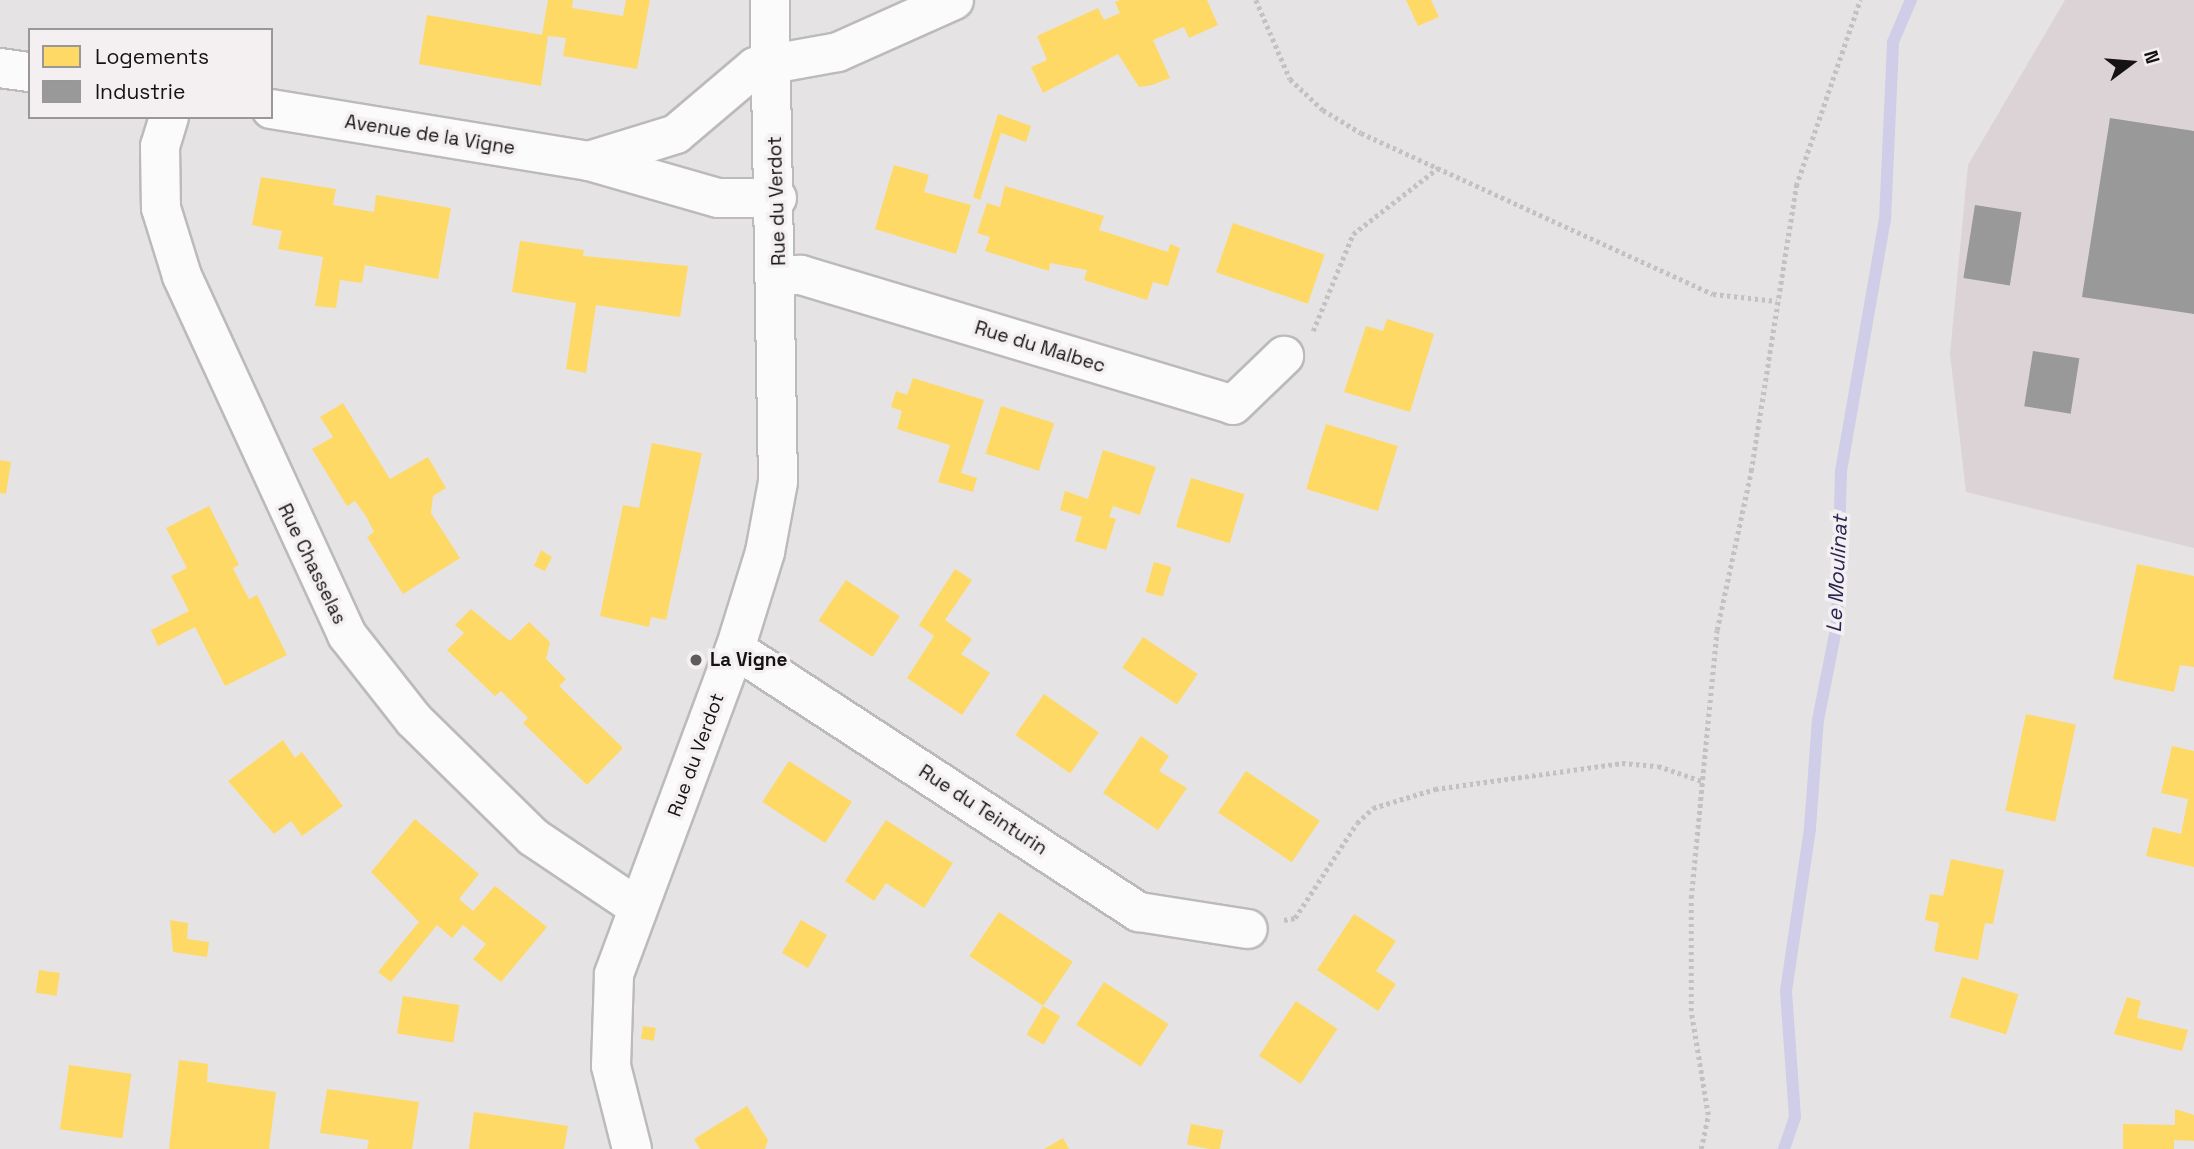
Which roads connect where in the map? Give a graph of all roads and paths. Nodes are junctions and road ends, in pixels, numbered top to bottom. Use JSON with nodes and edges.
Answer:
{"nodes":[{"id":1,"x":771,"y":0,"type":"edge"},
{"id":2,"x":954,"y":0,"type":"edge"},
{"id":3,"x":1256,"y":0,"type":"edge"},
{"id":4,"x":1860,"y":0,"type":"edge"},
{"id":5,"x":773,"y":62,"type":"junction"},
{"id":6,"x":0,"y":68,"type":"edge"},
{"id":7,"x":28,"y":72,"type":"edge"},
{"id":8,"x":273,"y":110,"type":"edge"},
{"id":9,"x":168,"y":119,"type":"edge"},
{"id":10,"x":589,"y":161,"type":"junction"},
{"id":11,"x":1438,"y":168,"type":"junction"},
{"id":12,"x":776,"y":198,"type":"junction"},
{"id":13,"x":779,"y":276,"type":"junction"},
{"id":14,"x":1777,"y":301,"type":"junction"},
{"id":15,"x":1284,"y":356,"type":"joint"},
{"id":16,"x":735,"y":649,"type":"junction"},
{"id":17,"x":1702,"y":781,"type":"junction"},
{"id":18,"x":638,"y":907,"type":"junction"},
{"id":19,"x":1248,"y":929,"type":"joint"},
{"id":20,"x":632,"y":1149,"type":"edge"},
{"id":21,"x":1701,"y":1149,"type":"edge"}],
"edges":[{"from":1,"to":5,"type":"street"},
{"from":2,"to":5,"type":"street","name":"Avenue de la Vigne"},
{"from":3,"to":11,"type":"path"},
{"from":4,"to":14,"type":"path"},
{"from":5,"to":10,"type":"street","name":"Avenue de la Vigne"},
{"from":5,"to":12,"type":"street","name":"Rue du Verdot"},
{"from":6,"to":7,"type":"street"},
{"from":8,"to":10,"type":"street","name":"Avenue de la Vigne"},
{"from":9,"to":18,"type":"street","name":"Rue Chasselas"},
{"from":10,"to":12,"type":"street","name":"Avenue de la Vigne"},
{"from":11,"to":14,"type":"path"},
{"from":11,"to":15,"type":"path"},
{"from":12,"to":13,"type":"street","name":"Rue du Verdot"},
{"from":13,"to":15,"type":"street","name":"Rue du Malbec"},
{"from":13,"to":16,"type":"street","name":"Rue du Verdot"},
{"from":14,"to":17,"type":"path"},
{"from":16,"to":18,"type":"street","name":"Rue du Verdot"},
{"from":16,"to":19,"type":"street","name":"Rue du Teinturin"},
{"from":17,"to":19,"type":"path"},
{"from":17,"to":21,"type":"path"},
{"from":18,"to":20,"type":"street","name":"Rue du Verdot"}]}
